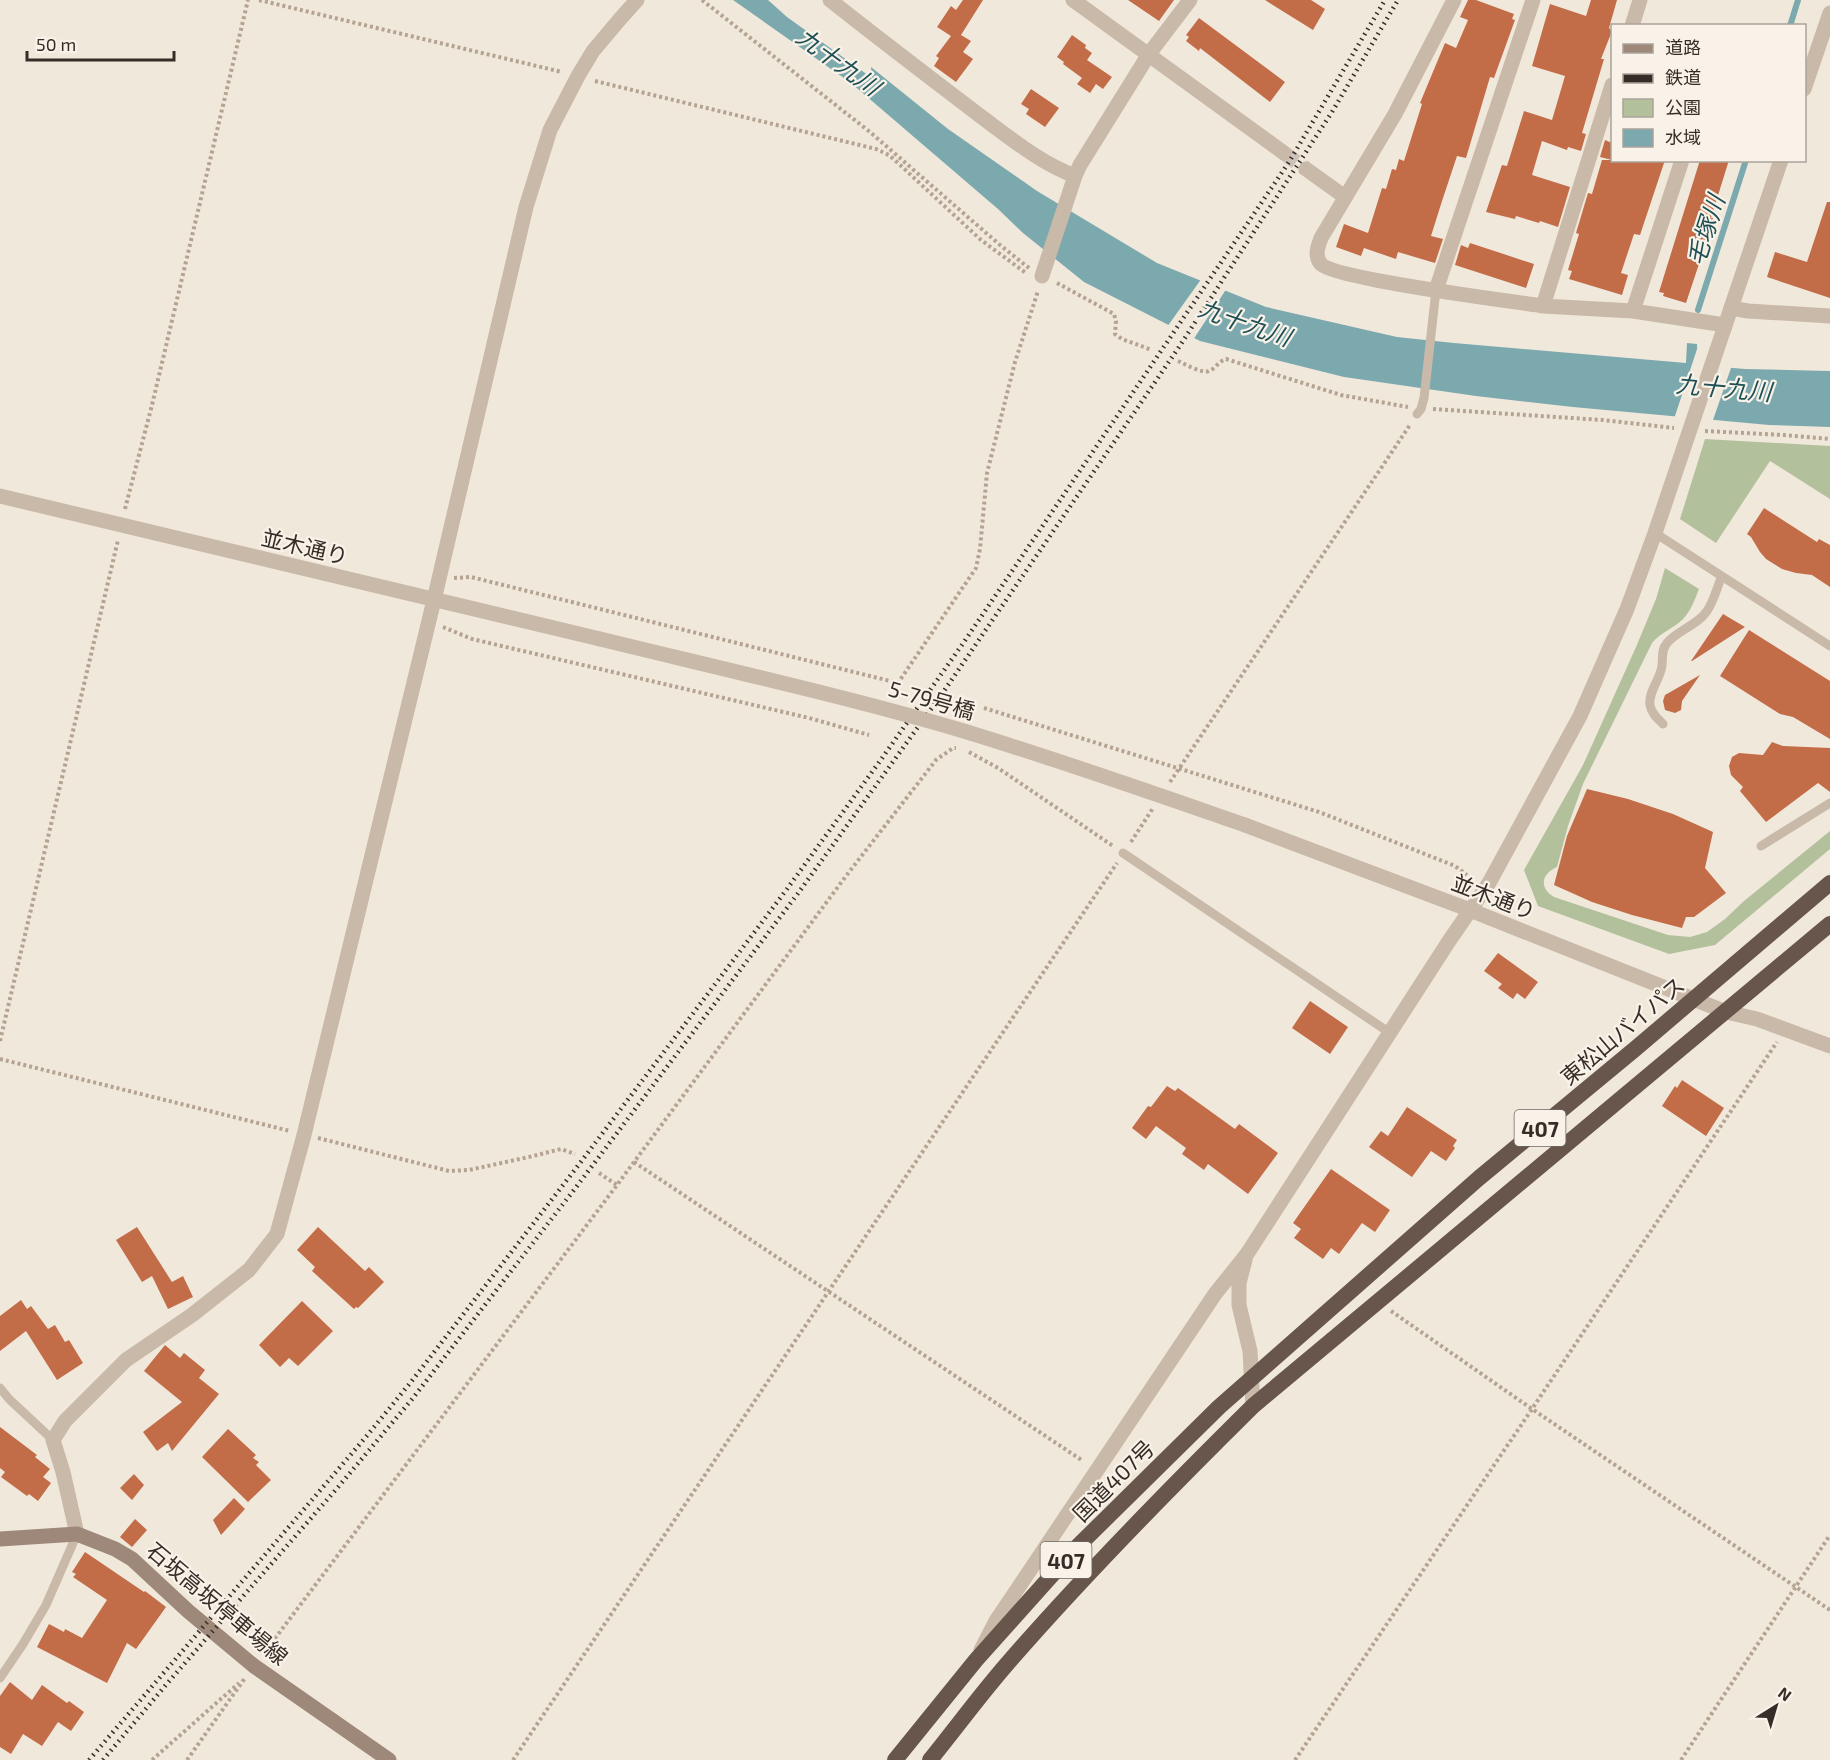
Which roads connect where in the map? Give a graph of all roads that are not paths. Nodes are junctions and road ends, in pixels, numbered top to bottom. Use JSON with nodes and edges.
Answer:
{"nodes":[{"id":1,"x":637,"y":0,"type":"edge"},
{"id":2,"x":830,"y":0,"type":"edge"},
{"id":3,"x":1073,"y":0,"type":"edge"},
{"id":4,"x":1190,"y":0,"type":"edge"},
{"id":5,"x":1454,"y":0,"type":"edge"},
{"id":6,"x":1533,"y":0,"type":"edge"},
{"id":7,"x":1640,"y":0,"type":"edge"},
{"id":8,"x":1830,"y":13,"type":"edge"},
{"id":9,"x":1633,"y":24,"type":"edge"},
{"id":10,"x":1149,"y":54,"type":"junction"},
{"id":11,"x":1806,"y":83,"type":"edge"},
{"id":12,"x":1611,"y":92,"type":"edge"},
{"id":13,"x":1606,"y":124,"type":"edge"},
{"id":14,"x":1284,"y":153,"type":"tunnel mouth"},
{"id":15,"x":1681,"y":162,"type":"edge"},
{"id":16,"x":1779,"y":162,"type":"edge"},
{"id":17,"x":1306,"y":169,"type":"tunnel mouth"},
{"id":18,"x":1073,"y":180,"type":"junction"},
{"id":19,"x":1345,"y":197,"type":"junction"},
{"id":20,"x":1043,"y":274,"type":"road end"},
{"id":21,"x":1436,"y":290,"type":"junction"},
{"id":22,"x":1543,"y":306,"type":"junction"},
{"id":23,"x":1731,"y":308,"type":"junction"},
{"id":24,"x":1633,"y":311,"type":"junction"},
{"id":25,"x":1830,"y":315,"type":"edge"},
{"id":26,"x":1725,"y":324,"type":"junction"},
{"id":27,"x":1417,"y":414,"type":"road end"},
{"id":28,"x":0,"y":495,"type":"edge"},
{"id":29,"x":1655,"y":533,"type":"junction"},
{"id":30,"x":1722,"y":576,"type":"junction"},
{"id":31,"x":434,"y":600,"type":"junction"},
{"id":32,"x":600,"y":639,"type":"joint"},
{"id":33,"x":1829,"y":642,"type":"edge"},
{"id":34,"x":1663,"y":724,"type":"dead end"},
{"id":35,"x":1830,"y":803,"type":"edge"},
{"id":36,"x":1245,"y":825,"type":"joint"},
{"id":37,"x":1761,"y":846,"type":"dead end"},
{"id":38,"x":1123,"y":854,"type":"road end"},
{"id":39,"x":1830,"y":883,"type":"edge"},
{"id":40,"x":1470,"y":910,"type":"junction"},
{"id":41,"x":1830,"y":924,"type":"edge"},
{"id":42,"x":1694,"y":999,"type":"junction"},
{"id":43,"x":1726,"y":1012,"type":"junction"},
{"id":44,"x":1390,"y":1033,"type":"junction"},
{"id":45,"x":1830,"y":1046,"type":"edge"},
{"id":46,"x":1247,"y":1254,"type":"junction"},
{"id":47,"x":1252,"y":1376,"type":"junction"},
{"id":48,"x":0,"y":1388,"type":"edge"},
{"id":49,"x":1253,"y":1406,"type":"junction"},
{"id":50,"x":52,"y":1440,"type":"junction"},
{"id":51,"x":77,"y":1534,"type":"junction"},
{"id":52,"x":0,"y":1539,"type":"edge"},
{"id":53,"x":976,"y":1660,"type":"junction"},
{"id":54,"x":0,"y":1678,"type":"edge"},
{"id":55,"x":389,"y":1760,"type":"edge"},
{"id":56,"x":895,"y":1760,"type":"edge"},
{"id":57,"x":930,"y":1760,"type":"edge"}],
"edges":[{"from":1,"to":31,"type":"street"},
{"from":2,"to":18,"type":"street"},
{"from":3,"to":10,"type":"street"},
{"from":4,"to":10,"type":"street"},
{"from":5,"to":19,"type":"street"},
{"from":6,"to":21,"type":"street"},
{"from":7,"to":9,"type":"street"},
{"from":8,"to":11,"type":"street"},
{"from":10,"to":14,"type":"street"},
{"from":10,"to":18,"type":"street"},
{"from":12,"to":13,"type":"street"},
{"from":13,"to":22,"type":"street"},
{"from":15,"to":24,"type":"street"},
{"from":16,"to":23,"type":"street"},
{"from":17,"to":19,"type":"street"},
{"from":18,"to":20,"type":"street"},
{"from":19,"to":21,"type":"street"},
{"from":21,"to":22,"type":"street"},
{"from":21,"to":27,"type":"lane"},
{"from":22,"to":24,"type":"street"},
{"from":23,"to":25,"type":"street"},
{"from":23,"to":26,"type":"street"},
{"from":24,"to":26,"type":"street"},
{"from":26,"to":29,"type":"street"},
{"from":28,"to":31,"type":"street","name":"並木通り"},
{"from":29,"to":30,"type":"lane"},
{"from":29,"to":40,"type":"street"},
{"from":30,"to":33,"type":"lane"},
{"from":30,"to":34,"type":"lane"},
{"from":31,"to":32,"type":"street","name":"並木通り"},
{"from":31,"to":50,"type":"street"},
{"from":32,"to":36,"type":"street","name":"5-79号橋","bridge":true},
{"from":35,"to":37,"type":"lane"},
{"from":36,"to":40,"type":"street","name":"並木通り"},
{"from":38,"to":44,"type":"lane"},
{"from":39,"to":42,"type":"highway","name":"東松山バイパス","number":"407"},
{"from":40,"to":42,"type":"street","name":"並木通り"},
{"from":40,"to":44,"type":"street"},
{"from":41,"to":43,"type":"highway","number":"407"},
{"from":42,"to":43,"type":"street","name":"並木通り"},
{"from":42,"to":47,"type":"highway","name":"東松山バイパス","number":"407"},
{"from":43,"to":45,"type":"street","name":"並木通り"},
{"from":43,"to":49,"type":"highway","number":"407"},
{"from":44,"to":46,"type":"street"},
{"from":46,"to":47,"type":"street"},
{"from":46,"to":53,"type":"street"},
{"from":47,"to":49,"type":"street"},
{"from":47,"to":53,"type":"highway","name":"国道407号","number":"407"},
{"from":48,"to":50,"type":"lane"},
{"from":49,"to":57,"type":"highway","name":"国道407号","number":"407"},
{"from":50,"to":51,"type":"street"},
{"from":51,"to":52,"type":"main road","name":"石坂高坂停車場線"},
{"from":51,"to":54,"type":"lane"},
{"from":51,"to":55,"type":"main road","name":"石坂高坂停車場線"},
{"from":53,"to":56,"type":"highway","name":"国道407号","number":"407"}]}
